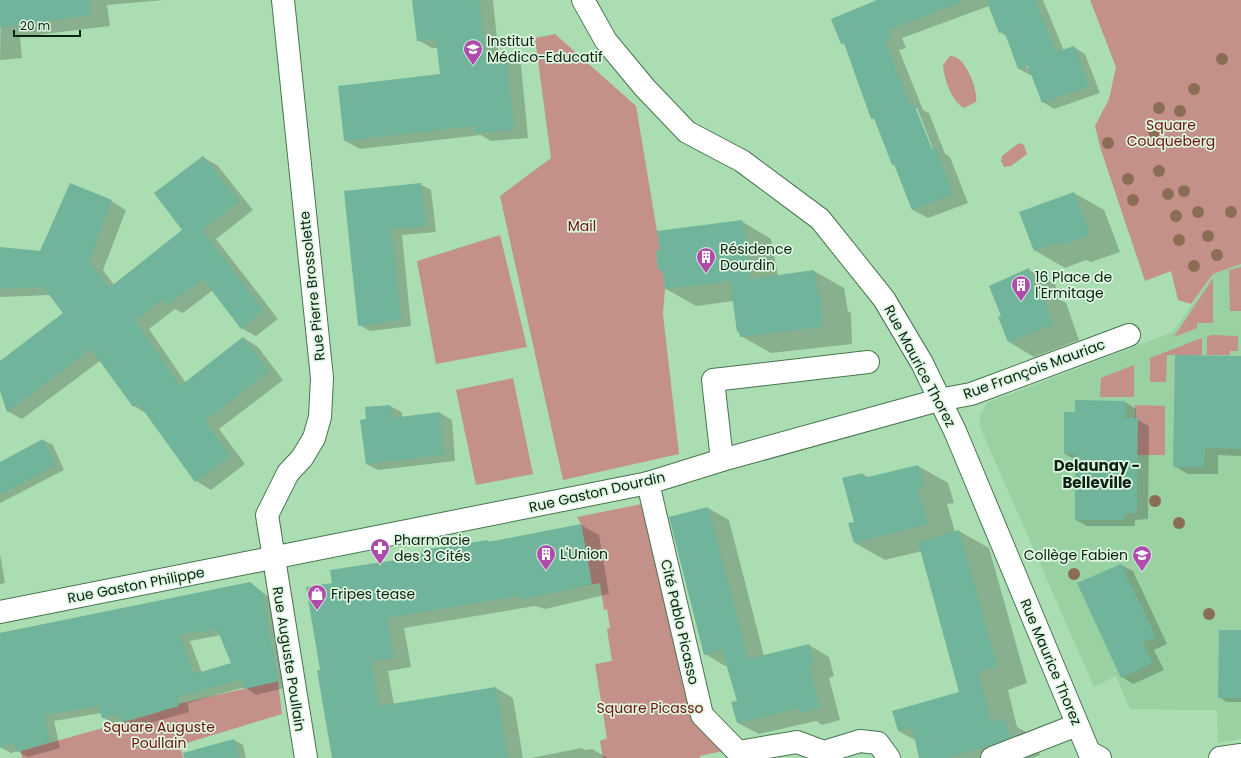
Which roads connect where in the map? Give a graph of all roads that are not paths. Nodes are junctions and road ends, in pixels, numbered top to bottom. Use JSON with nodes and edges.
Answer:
{"nodes":[{"id":1,"x":283,"y":0,"type":"edge"},
{"id":2,"x":591,"y":2,"type":"edge"},
{"id":3,"x":1129,"y":335,"type":"dead end"},
{"id":4,"x":868,"y":362,"type":"dead end"},
{"id":5,"x":939,"y":400,"type":"junction"},
{"id":6,"x":722,"y":460,"type":"junction"},
{"id":7,"x":648,"y":483,"type":"junction"},
{"id":8,"x":273,"y":559,"type":"junction"},
{"id":9,"x":0,"y":612,"type":"edge"},
{"id":10,"x":1077,"y":726,"type":"junction"},
{"id":11,"x":1241,"y":755,"type":"edge"},
{"id":12,"x":306,"y":758,"type":"edge"},
{"id":13,"x":889,"y":758,"type":"edge"},
{"id":14,"x":992,"y":758,"type":"edge"},
{"id":15,"x":1100,"y":758,"type":"edge"},
{"id":16,"x":1220,"y":758,"type":"edge"}],
"edges":[{"from":1,"to":8,"type":"street","name":"Rue Pierre Brossolette"},
{"from":2,"to":5,"type":"street","name":"Rue Maurice Thorez"},
{"from":3,"to":5,"type":"street","name":"Rue François Mauriac"},
{"from":4,"to":6,"type":"street"},
{"from":5,"to":6,"type":"street","name":"Rue Gaston Dourdin"},
{"from":5,"to":10,"type":"street","name":"Rue Maurice Thorez"},
{"from":6,"to":7,"type":"street","name":"Rue Gaston Dourdin"},
{"from":7,"to":8,"type":"street","name":"Rue Gaston Dourdin"},
{"from":7,"to":13,"type":"street","name":"Cité Pablo Picasso"},
{"from":8,"to":9,"type":"street","name":"Rue Gaston Philippe"},
{"from":8,"to":12,"type":"street","name":"Rue Auguste Poullain"},
{"from":10,"to":14,"type":"street"},
{"from":10,"to":15,"type":"street","name":"Rue Maurice Thorez"},
{"from":11,"to":16,"type":"street"}]}
